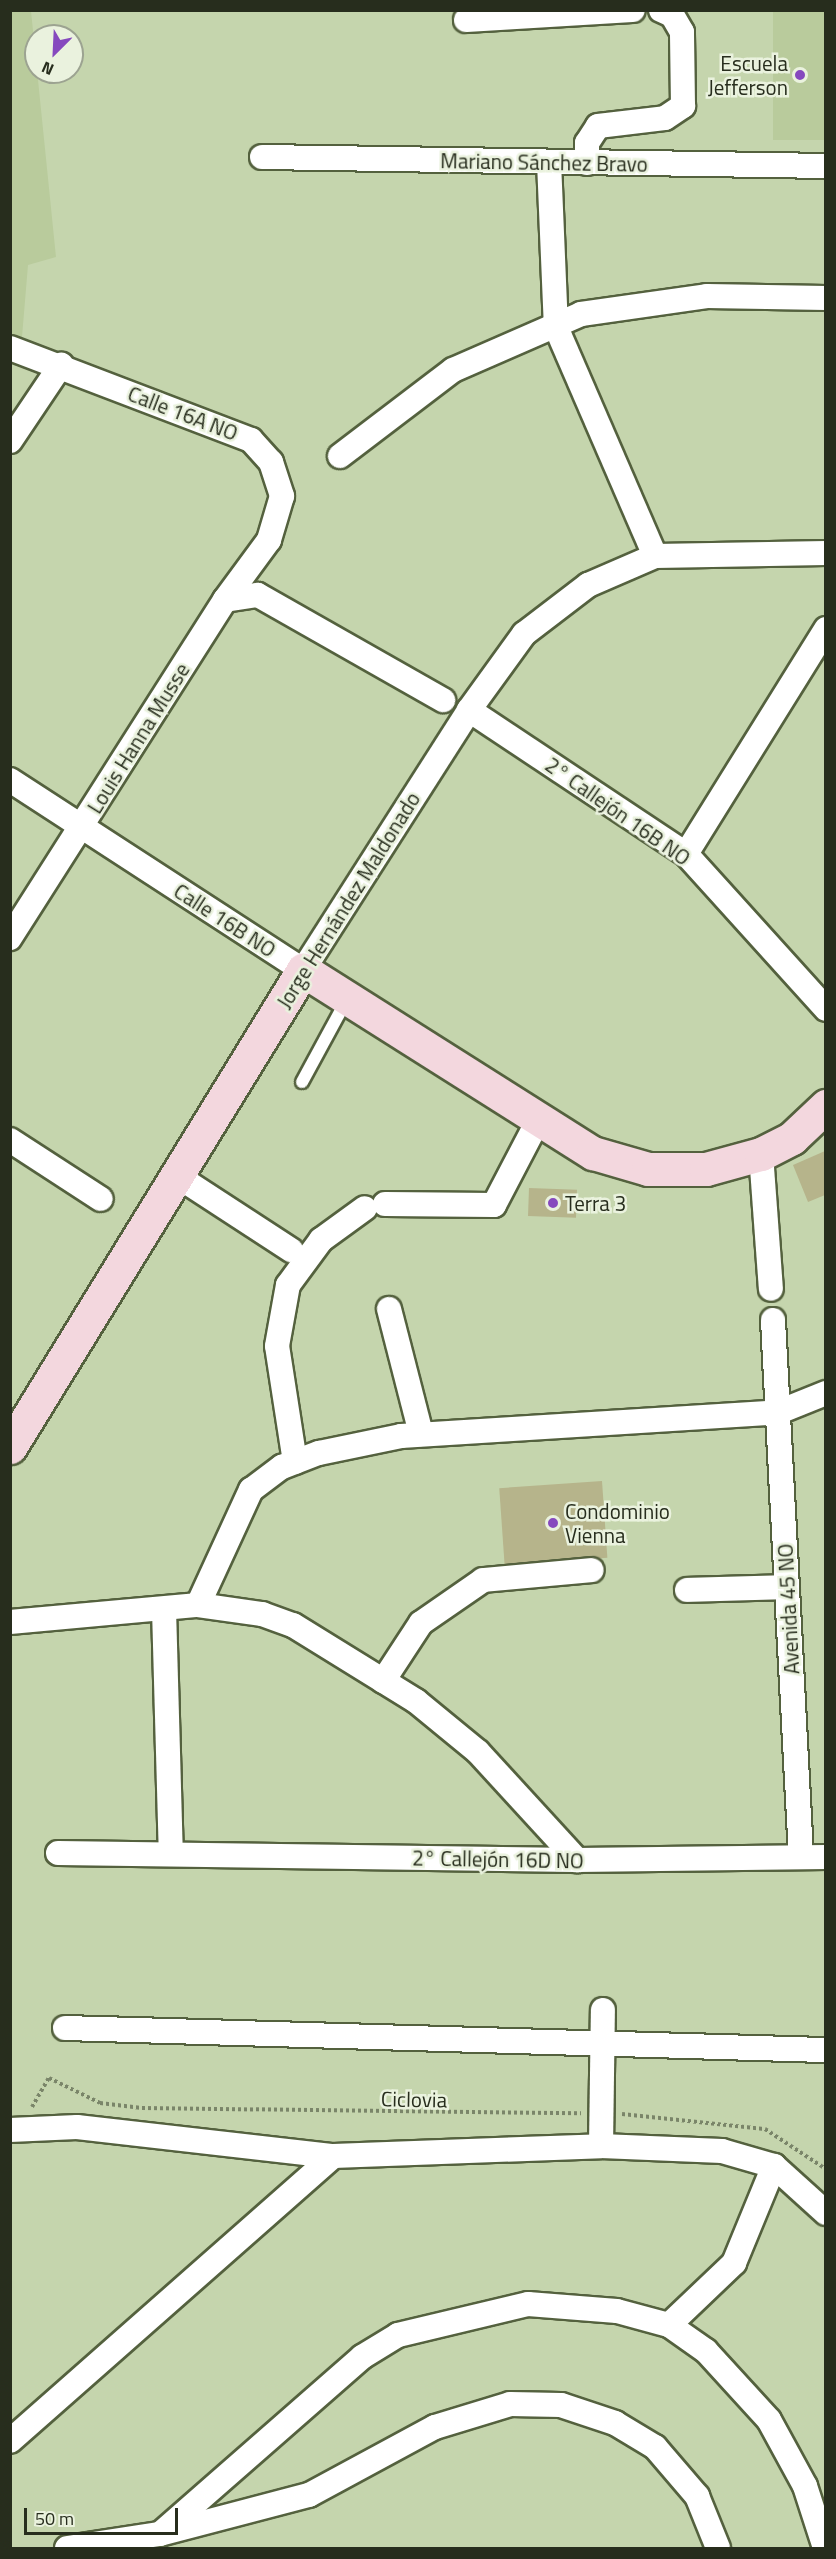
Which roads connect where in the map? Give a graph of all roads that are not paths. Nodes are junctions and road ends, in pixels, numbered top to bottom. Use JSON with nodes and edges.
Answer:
{"nodes":[{"id":1,"x":633,"y":10,"type":"edge"},
{"id":2,"x":661,"y":10,"type":"edge"},
{"id":3,"x":466,"y":20,"type":"dead end"},
{"id":4,"x":262,"y":157,"type":"dead end"},
{"id":5,"x":549,"y":162,"type":"junction"},
{"id":6,"x":587,"y":163,"type":"junction"},
{"id":7,"x":825,"y":166,"type":"edge"},
{"id":8,"x":825,"y":298,"type":"edge"},
{"id":9,"x":556,"y":327,"type":"junction"},
{"id":10,"x":10,"y":348,"type":"edge"},
{"id":11,"x":61,"y":365,"type":"junction"},
{"id":12,"x":10,"y":441,"type":"edge"},
{"id":13,"x":340,"y":456,"type":"dead end"},
{"id":14,"x":269,"y":540,"type":"joint"},
{"id":15,"x":825,"y":553,"type":"edge"},
{"id":16,"x":655,"y":556,"type":"junction"},
{"id":17,"x":225,"y":600,"type":"junction"},
{"id":18,"x":825,"y":629,"type":"edge"},
{"id":19,"x":443,"y":700,"type":"dead end"},
{"id":20,"x":469,"y":710,"type":"junction"},
{"id":21,"x":10,"y":780,"type":"edge"},
{"id":22,"x":81,"y":828,"type":"junction"},
{"id":23,"x":686,"y":854,"type":"junction"},
{"id":24,"x":10,"y":938,"type":"edge"},
{"id":25,"x":303,"y":970,"type":"junction"},
{"id":26,"x":347,"y":998,"type":"junction"},
{"id":27,"x":825,"y":1009,"type":"edge"},
{"id":28,"x":302,"y":1082,"type":"dead end"},
{"id":29,"x":825,"y":1106,"type":"edge"},
{"id":30,"x":539,"y":1119,"type":"junction"},
{"id":31,"x":10,"y":1140,"type":"edge"},
{"id":32,"x":761,"y":1154,"type":"junction"},
{"id":33,"x":179,"y":1177,"type":"junction"},
{"id":34,"x":101,"y":1199,"type":"dead end"},
{"id":35,"x":291,"y":1250,"type":"dead end"},
{"id":36,"x":771,"y":1289,"type":"dead end"},
{"id":37,"x":389,"y":1309,"type":"dead end"},
{"id":38,"x":773,"y":1320,"type":"dead end"},
{"id":39,"x":825,"y":1393,"type":"edge"},
{"id":40,"x":778,"y":1412,"type":"junction"},
{"id":41,"x":421,"y":1434,"type":"junction"},
{"id":42,"x":10,"y":1447,"type":"edge"},
{"id":43,"x":294,"y":1462,"type":"junction"},
{"id":44,"x":592,"y":1570,"type":"dead end"},
{"id":45,"x":787,"y":1587,"type":"junction"},
{"id":46,"x":687,"y":1590,"type":"dead end"},
{"id":47,"x":198,"y":1605,"type":"junction"},
{"id":48,"x":164,"y":1609,"type":"junction"},
{"id":49,"x":10,"y":1622,"type":"edge"},
{"id":50,"x":383,"y":1681,"type":"junction"},
{"id":51,"x":58,"y":1852,"type":"dead end"},
{"id":52,"x":171,"y":1853,"type":"junction"},
{"id":53,"x":801,"y":1856,"type":"junction"},
{"id":54,"x":825,"y":1857,"type":"edge"},
{"id":55,"x":577,"y":1860,"type":"junction"},
{"id":56,"x":603,"y":2010,"type":"dead end"},
{"id":57,"x":65,"y":2028,"type":"dead end"},
{"id":58,"x":603,"y":2048,"type":"junction"},
{"id":59,"x":825,"y":2050,"type":"edge"},
{"id":60,"x":19,"y":2128,"type":"edge"},
{"id":61,"x":601,"y":2146,"type":"junction"},
{"id":62,"x":333,"y":2156,"type":"junction"},
{"id":63,"x":774,"y":2166,"type":"junction"},
{"id":64,"x":825,"y":2213,"type":"edge"},
{"id":65,"x":669,"y":2325,"type":"junction"},
{"id":66,"x":10,"y":2441,"type":"edge"},
{"id":67,"x":160,"y":2534,"type":"junction"},
{"id":68,"x":67,"y":2548,"type":"edge"},
{"id":69,"x":718,"y":2548,"type":"edge"},
{"id":70,"x":825,"y":2548,"type":"edge"}],
"edges":[{"from":1,"to":3,"type":"street"},
{"from":2,"to":6,"type":"street"},
{"from":4,"to":5,"type":"street","name":"Mariano Sánchez Bravo"},
{"from":5,"to":6,"type":"street","name":"Mariano Sánchez Bravo"},
{"from":5,"to":9,"type":"street"},
{"from":6,"to":7,"type":"street","name":"Mariano Sánchez Bravo"},
{"from":8,"to":9,"type":"street"},
{"from":9,"to":13,"type":"street"},
{"from":9,"to":16,"type":"street"},
{"from":10,"to":11,"type":"street","name":"Calle 16A NO"},
{"from":11,"to":12,"type":"street"},
{"from":11,"to":14,"type":"street","name":"Calle 16A NO"},
{"from":14,"to":17,"type":"street","name":"Louis Hanna Musse"},
{"from":15,"to":16,"type":"street","name":"Jorge Hernández Maldonado"},
{"from":16,"to":20,"type":"street","name":"Jorge Hernández Maldonado"},
{"from":17,"to":19,"type":"street"},
{"from":17,"to":22,"type":"street","name":"Louis Hanna Musse"},
{"from":18,"to":23,"type":"street"},
{"from":20,"to":23,"type":"street","name":"2° Callejón 16B NO"},
{"from":20,"to":25,"type":"street","name":"Jorge Hernández Maldonado"},
{"from":21,"to":22,"type":"street","name":"Calle 16B NO"},
{"from":22,"to":24,"type":"street","name":"Louis Hanna Musse"},
{"from":22,"to":25,"type":"street","name":"Calle 16B NO"},
{"from":23,"to":27,"type":"street","name":"2° Callejón 16B NO"},
{"from":25,"to":26,"type":"street","name":"Calle 16B NO"},
{"from":25,"to":33,"type":"street","name":"Jorge Hernández Maldonado"},
{"from":26,"to":28,"type":"lane"},
{"from":26,"to":30,"type":"street","name":"Calle 16B NO"},
{"from":29,"to":32,"type":"street","name":"Calle 16B NO"},
{"from":30,"to":32,"type":"street","name":"Calle 16B NO"},
{"from":30,"to":43,"type":"street"},
{"from":31,"to":34,"type":"street"},
{"from":32,"to":36,"type":"street"},
{"from":33,"to":35,"type":"street"},
{"from":33,"to":42,"type":"street","name":"Jorge Hernández Maldonado"},
{"from":37,"to":41,"type":"street"},
{"from":38,"to":40,"type":"street","name":"Avenida 45 NO"},
{"from":39,"to":40,"type":"street"},
{"from":40,"to":41,"type":"street"},
{"from":40,"to":45,"type":"street","name":"Avenida 45 NO"},
{"from":41,"to":43,"type":"street"},
{"from":43,"to":47,"type":"street"},
{"from":44,"to":50,"type":"street"},
{"from":45,"to":46,"type":"street"},
{"from":45,"to":53,"type":"street","name":"Avenida 45 NO"},
{"from":47,"to":48,"type":"street"},
{"from":47,"to":50,"type":"street"},
{"from":48,"to":49,"type":"street"},
{"from":48,"to":52,"type":"street"},
{"from":50,"to":55,"type":"street"},
{"from":51,"to":52,"type":"street","name":"2° Callejón 16D NO"},
{"from":52,"to":55,"type":"street","name":"2° Callejón 16D NO"},
{"from":53,"to":54,"type":"street","name":"2° Callejón 16D NO"},
{"from":53,"to":55,"type":"street","name":"2° Callejón 16D NO"},
{"from":56,"to":58,"type":"street"},
{"from":57,"to":58,"type":"street"},
{"from":58,"to":59,"type":"street"},
{"from":58,"to":61,"type":"street"},
{"from":60,"to":62,"type":"street"},
{"from":61,"to":62,"type":"street"},
{"from":61,"to":63,"type":"street"},
{"from":62,"to":66,"type":"street"},
{"from":63,"to":64,"type":"street"},
{"from":63,"to":65,"type":"street"},
{"from":65,"to":67,"type":"street"},
{"from":65,"to":70,"type":"street"},
{"from":67,"to":68,"type":"street"},
{"from":67,"to":69,"type":"street"}]}
